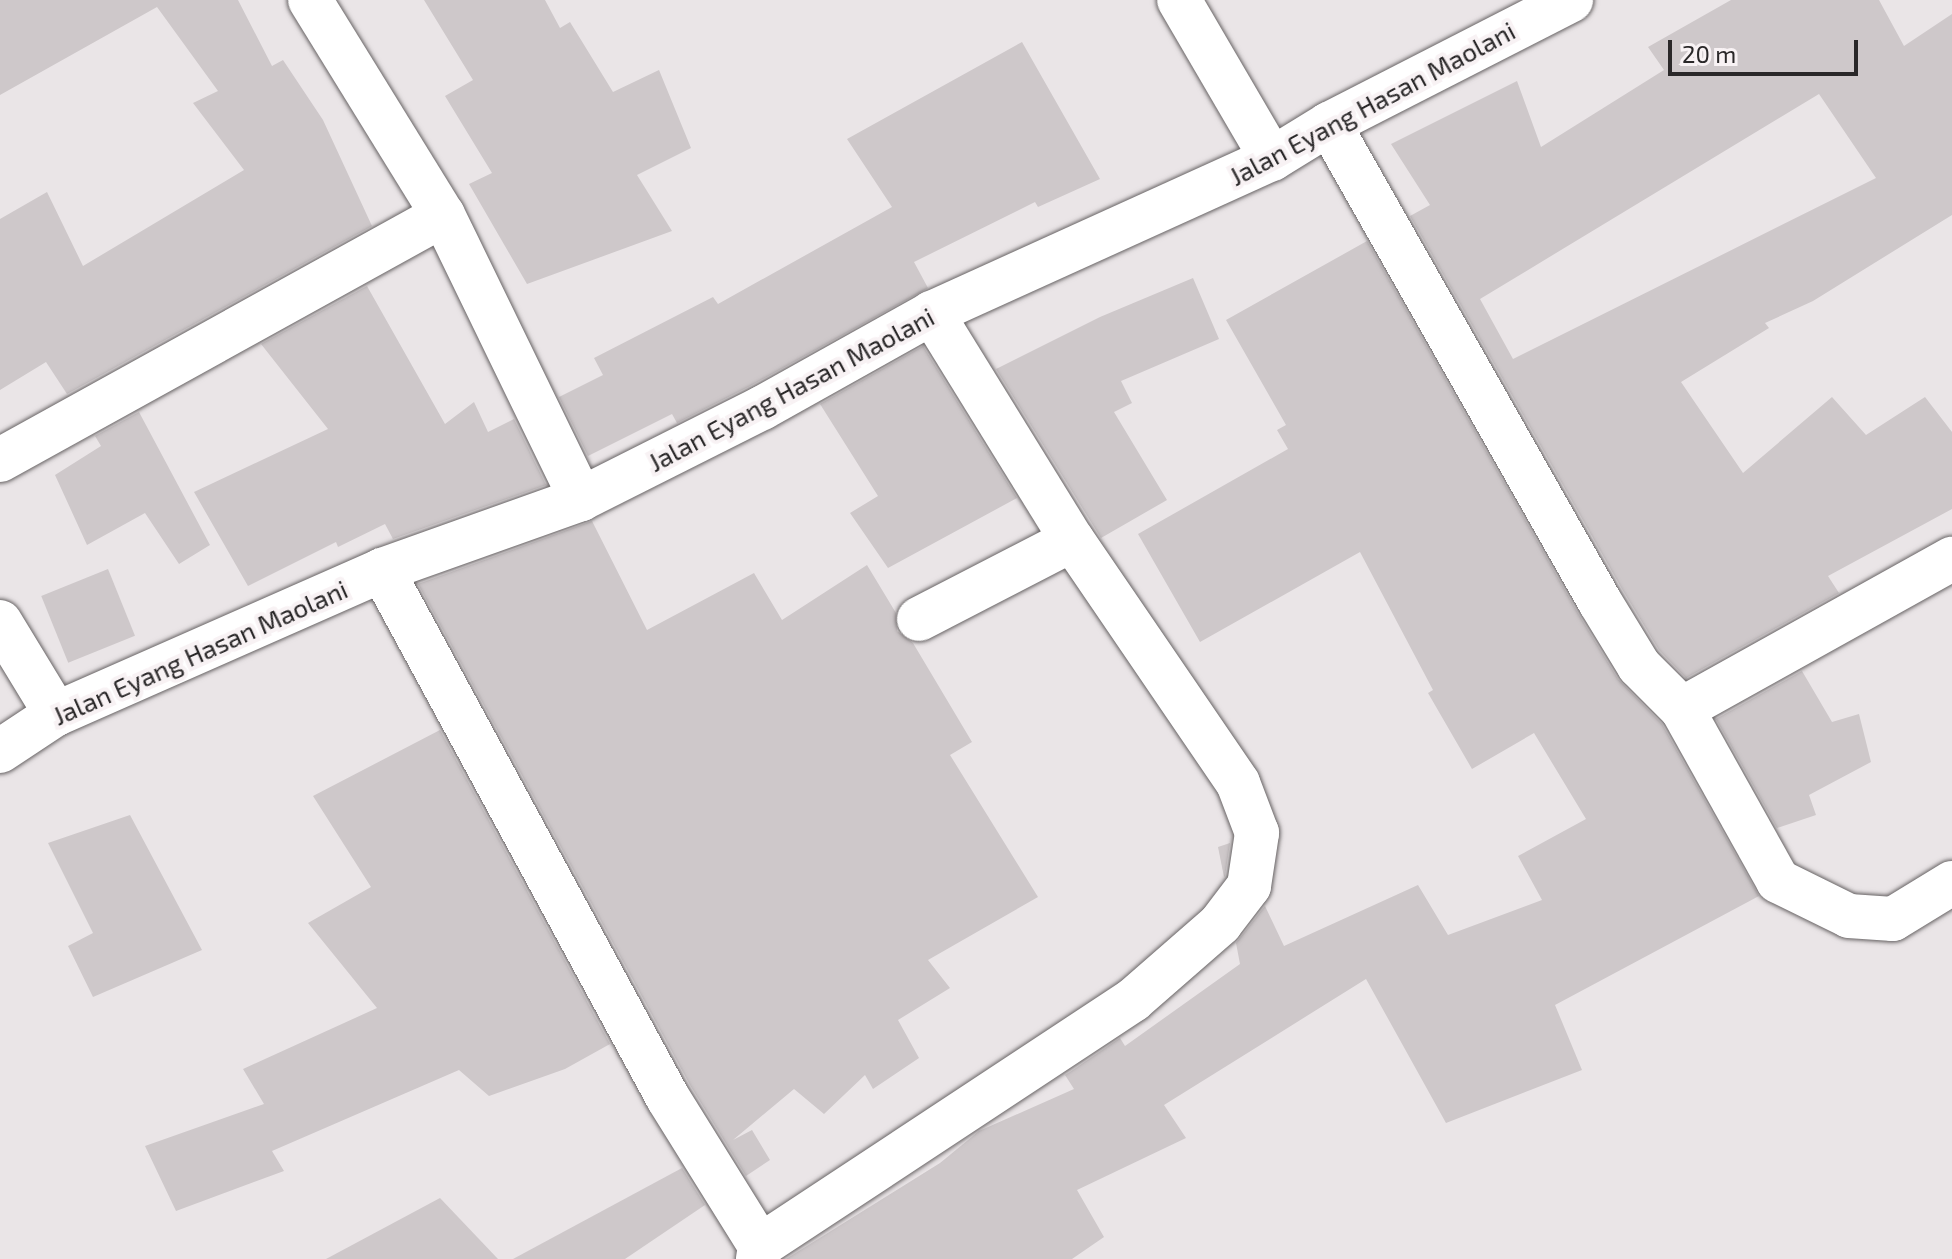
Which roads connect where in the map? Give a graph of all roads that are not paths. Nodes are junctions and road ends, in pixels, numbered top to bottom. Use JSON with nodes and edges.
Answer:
{"nodes":[{"id":1,"x":310,"y":0,"type":"edge"},
{"id":2,"x":1179,"y":0,"type":"edge"},
{"id":3,"x":1571,"y":0,"type":"edge"},
{"id":4,"x":1329,"y":124,"type":"junction"},
{"id":5,"x":1272,"y":159,"type":"junction"},
{"id":6,"x":443,"y":215,"type":"junction"},
{"id":7,"x":932,"y":313,"type":"junction"},
{"id":8,"x":0,"y":460,"type":"edge"},
{"id":9,"x":581,"y":499,"type":"junction"},
{"id":10,"x":1072,"y":540,"type":"junction"},
{"id":11,"x":1952,"y":559,"type":"edge"},
{"id":12,"x":382,"y":570,"type":"junction"},
{"id":13,"x":919,"y":619,"type":"dead end"},
{"id":14,"x":0,"y":622,"type":"edge"},
{"id":15,"x":1682,"y":709,"type":"junction"},
{"id":16,"x":56,"y":714,"type":"junction"},
{"id":17,"x":0,"y":751,"type":"edge"},
{"id":18,"x":1952,"y":883,"type":"edge"},
{"id":19,"x":759,"y":1252,"type":"edge"}],
"edges":[{"from":1,"to":6,"type":"street"},
{"from":2,"to":5,"type":"street"},
{"from":3,"to":4,"type":"street","name":"Jalan Eyang Hasan Maolani"},
{"from":4,"to":5,"type":"street","name":"Jalan Eyang Hasan Maolani"},
{"from":4,"to":15,"type":"street"},
{"from":5,"to":7,"type":"street","name":"Jalan Eyang Hasan Maolani"},
{"from":6,"to":8,"type":"street"},
{"from":6,"to":9,"type":"street"},
{"from":7,"to":9,"type":"street","name":"Jalan Eyang Hasan Maolani"},
{"from":7,"to":10,"type":"street"},
{"from":9,"to":12,"type":"street","name":"Jalan Eyang Hasan Maolani"},
{"from":10,"to":13,"type":"street"},
{"from":10,"to":19,"type":"street"},
{"from":11,"to":15,"type":"street"},
{"from":12,"to":16,"type":"street","name":"Jalan Eyang Hasan Maolani"},
{"from":12,"to":19,"type":"street"},
{"from":14,"to":16,"type":"street"},
{"from":15,"to":18,"type":"street"},
{"from":16,"to":17,"type":"street","name":"Jalan Eyang Hasan Maolani"}]}
